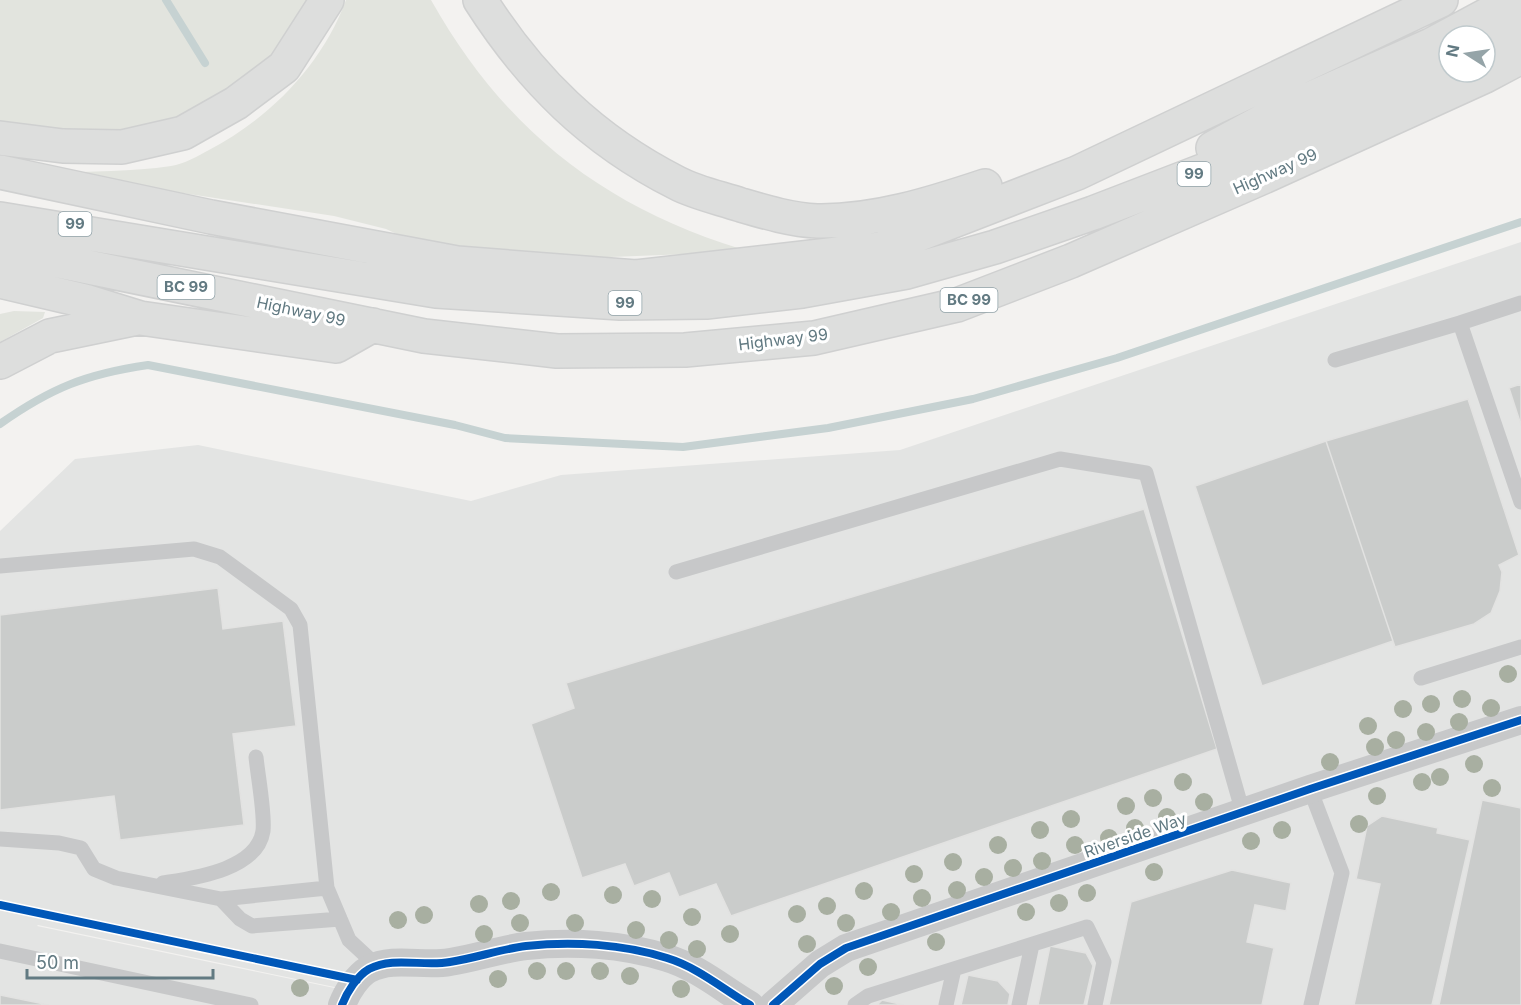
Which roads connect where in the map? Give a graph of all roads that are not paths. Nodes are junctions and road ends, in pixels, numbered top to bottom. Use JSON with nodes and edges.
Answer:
{"nodes":[{"id":1,"x":327,"y":0,"type":"edge"},
{"id":2,"x":480,"y":0,"type":"edge"},
{"id":3,"x":1441,"y":0,"type":"edge"},
{"id":4,"x":1515,"y":0,"type":"edge"},
{"id":5,"x":1521,"y":24,"type":"edge"},
{"id":6,"x":1497,"y":35,"type":"edge"},
{"id":7,"x":1521,"y":57,"type":"edge"},
{"id":8,"x":1437,"y":64,"type":"edge"},
{"id":9,"x":0,"y":138,"type":"edge"},
{"id":10,"x":0,"y":172,"type":"edge"},
{"id":11,"x":1077,"y":173,"type":"junction"},
{"id":12,"x":0,"y":205,"type":"edge"},
{"id":13,"x":1093,"y":213,"type":"junction"},
{"id":14,"x":0,"y":219,"type":"edge"},
{"id":15,"x":149,"y":243,"type":"junction"},
{"id":16,"x":0,"y":249,"type":"edge"},
{"id":17,"x":0,"y":281,"type":"edge"},
{"id":18,"x":1521,"y":303,"type":"edge"},
{"id":19,"x":140,"y":318,"type":"junction"},
{"id":20,"x":1460,"y":322,"type":"junction"},
{"id":21,"x":373,"y":325,"type":"junction"},
{"id":22,"x":1335,"y":360,"type":"dead end"},
{"id":23,"x":0,"y":362,"type":"edge"},
{"id":24,"x":1521,"y":502,"type":"edge"},
{"id":25,"x":0,"y":566,"type":"edge"},
{"id":26,"x":676,"y":572,"type":"dead end"},
{"id":27,"x":1521,"y":647,"type":"edge"},
{"id":28,"x":1422,"y":678,"type":"dead end"},
{"id":29,"x":1521,"y":720,"type":"edge"},
{"id":30,"x":256,"y":758,"type":"dead end"},
{"id":31,"x":1310,"y":789,"type":"junction"},
{"id":32,"x":1243,"y":813,"type":"junction"},
{"id":33,"x":0,"y":839,"type":"edge"},
{"id":34,"x":151,"y":885,"type":"junction"},
{"id":35,"x":327,"y":888,"type":"junction"},
{"id":36,"x":221,"y":899,"type":"junction"},
{"id":37,"x":340,"y":919,"type":"junction"},
{"id":38,"x":1032,"y":945,"type":"junction"},
{"id":39,"x":0,"y":951,"type":"edge"},
{"id":40,"x":377,"y":966,"type":"junction"},
{"id":41,"x":954,"y":969,"type":"junction"},
{"id":42,"x":251,"y":1005,"type":"edge"},
{"id":43,"x":342,"y":1005,"type":"edge"},
{"id":44,"x":750,"y":1005,"type":"edge"},
{"id":45,"x":773,"y":1005,"type":"edge"},
{"id":46,"x":855,"y":1005,"type":"edge"},
{"id":47,"x":946,"y":1005,"type":"edge"},
{"id":48,"x":1019,"y":1005,"type":"edge"},
{"id":49,"x":1095,"y":1005,"type":"edge"},
{"id":50,"x":1311,"y":1005,"type":"edge"}],
"edges":[{"from":1,"to":9,"type":"highway"},
{"from":2,"to":11,"type":"highway"},
{"from":3,"to":11,"type":"highway"},
{"from":4,"to":13,"type":"highway","number":"99"},
{"from":5,"to":6,"type":"highway"},
{"from":7,"to":21,"type":"highway","name":"Highway 99","number":"BC 99"},
{"from":8,"to":13,"type":"highway","number":"99"},
{"from":10,"to":11,"type":"highway"},
{"from":12,"to":15,"type":"highway","number":"99"},
{"from":13,"to":15,"type":"highway","number":"99"},
{"from":14,"to":15,"type":"highway","number":"99"},
{"from":16,"to":21,"type":"highway","name":"Highway 99","number":"BC 99"},
{"from":17,"to":19,"type":"highway"},
{"from":18,"to":20,"type":"lane"},
{"from":19,"to":21,"type":"highway"},
{"from":19,"to":23,"type":"highway"},
{"from":20,"to":22,"type":"lane"},
{"from":20,"to":24,"type":"lane"},
{"from":25,"to":35,"type":"lane"},
{"from":26,"to":32,"type":"lane"},
{"from":27,"to":28,"type":"lane"},
{"from":29,"to":31,"type":"street","name":"Riverside Way"},
{"from":30,"to":34,"type":"lane"},
{"from":31,"to":32,"type":"street","name":"Riverside Way"},
{"from":31,"to":50,"type":"lane"},
{"from":32,"to":45,"type":"street","name":"Riverside Way"},
{"from":33,"to":34,"type":"lane"},
{"from":34,"to":36,"type":"lane"},
{"from":35,"to":36,"type":"lane"},
{"from":35,"to":37,"type":"lane"},
{"from":36,"to":37,"type":"lane"},
{"from":37,"to":40,"type":"lane"},
{"from":38,"to":41,"type":"lane"},
{"from":38,"to":48,"type":"lane"},
{"from":38,"to":49,"type":"lane"},
{"from":39,"to":42,"type":"lane"},
{"from":40,"to":43,"type":"street"},
{"from":40,"to":44,"type":"street"},
{"from":41,"to":46,"type":"lane"},
{"from":41,"to":47,"type":"lane"}]}
